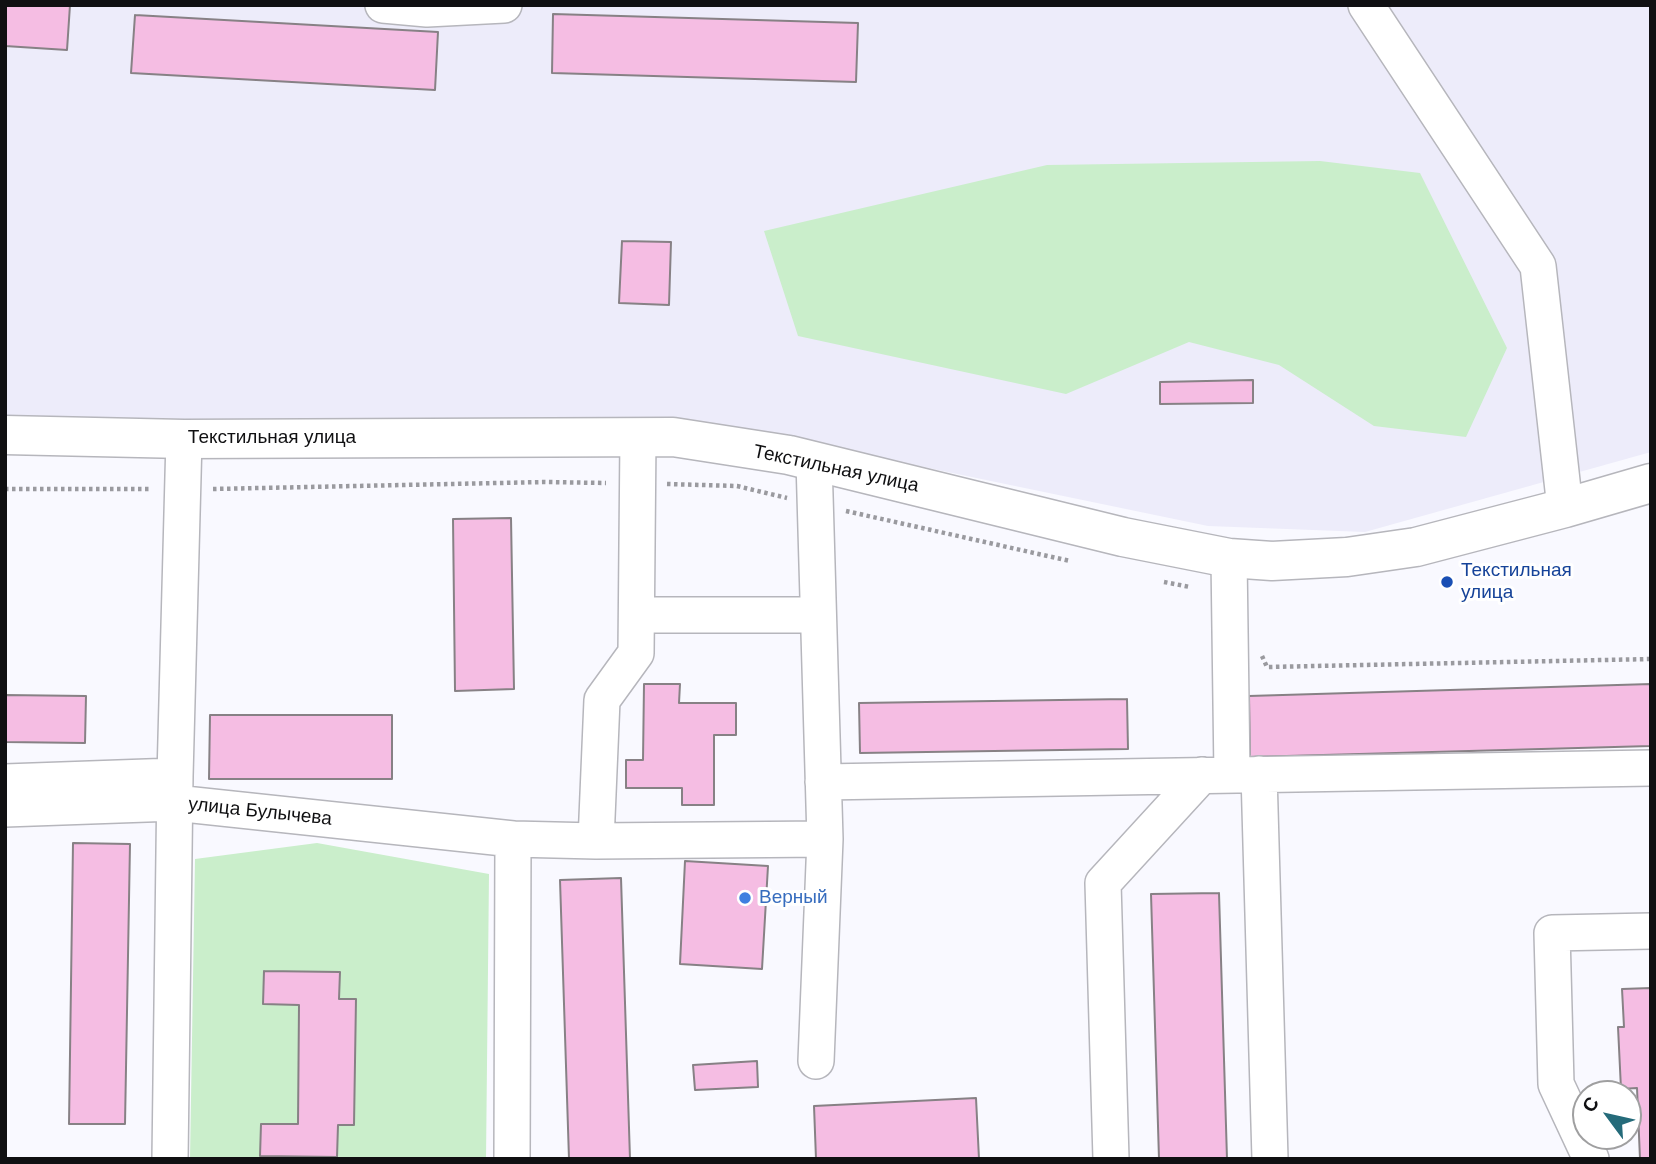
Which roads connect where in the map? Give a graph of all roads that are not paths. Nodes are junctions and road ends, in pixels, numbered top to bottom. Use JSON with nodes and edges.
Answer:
{"nodes":[{"id":1,"x":383,"y":5,"type":"edge"},
{"id":2,"x":504,"y":5,"type":"edge"},
{"id":3,"x":1366,"y":5,"type":"edge"},
{"id":4,"x":5,"y":435,"type":"edge"},
{"id":5,"x":638,"y":437,"type":"junction"},
{"id":6,"x":184,"y":439,"type":"junction"},
{"id":7,"x":814,"y":461,"type":"junction"},
{"id":8,"x":1651,"y":483,"type":"edge"},
{"id":9,"x":1565,"y":509,"type":"junction"},
{"id":10,"x":1229,"y":558,"type":"junction"},
{"id":11,"x":637,"y":615,"type":"junction"},
{"id":12,"x":818,"y":615,"type":"junction"},
{"id":13,"x":1651,"y":768,"type":"edge"},
{"id":14,"x":1231,"y":775,"type":"junction"},
{"id":15,"x":5,"y":782,"type":"edge"},
{"id":16,"x":823,"y":782,"type":"junction"},
{"id":17,"x":175,"y":790,"type":"junction"},
{"id":18,"x":5,"y":809,"type":"edge"},
{"id":19,"x":513,"y":839,"type":"junction"},
{"id":20,"x":825,"y":839,"type":"junction"},
{"id":21,"x":596,"y":841,"type":"junction"},
{"id":22,"x":1651,"y":931,"type":"edge"},
{"id":23,"x":816,"y":1061,"type":"dead end"},
{"id":24,"x":170,"y":1159,"type":"edge"},
{"id":25,"x":512,"y":1159,"type":"edge"},
{"id":26,"x":1111,"y":1159,"type":"edge"},
{"id":27,"x":1270,"y":1159,"type":"edge"},
{"id":28,"x":1591,"y":1159,"type":"edge"}],
"edges":[{"from":1,"to":2,"type":"street"},
{"from":3,"to":9,"type":"street"},
{"from":4,"to":6,"type":"main road","name":"Текстильная улица"},
{"from":5,"to":6,"type":"main road","name":"Текстильная улица"},
{"from":5,"to":7,"type":"main road","name":"Текстильная улица"},
{"from":5,"to":11,"type":"street"},
{"from":6,"to":17,"type":"street"},
{"from":7,"to":10,"type":"main road","name":"Текстильная улица"},
{"from":7,"to":12,"type":"street"},
{"from":8,"to":9,"type":"main road","name":"Текстильная улица"},
{"from":9,"to":10,"type":"main road","name":"Текстильная улица"},
{"from":10,"to":14,"type":"street"},
{"from":11,"to":12,"type":"street"},
{"from":11,"to":21,"type":"street"},
{"from":12,"to":16,"type":"street"},
{"from":13,"to":14,"type":"street"},
{"from":14,"to":16,"type":"street"},
{"from":14,"to":26,"type":"street"},
{"from":14,"to":27,"type":"street"},
{"from":15,"to":17,"type":"street"},
{"from":16,"to":20,"type":"street"},
{"from":17,"to":18,"type":"street","name":"улица Булычева"},
{"from":17,"to":19,"type":"street","name":"улица Булычева"},
{"from":17,"to":24,"type":"street"},
{"from":19,"to":21,"type":"street","name":"улица Булычева"},
{"from":19,"to":25,"type":"street"},
{"from":20,"to":21,"type":"street","name":"улица Булычева"},
{"from":20,"to":23,"type":"street"},
{"from":22,"to":28,"type":"street"}]}
